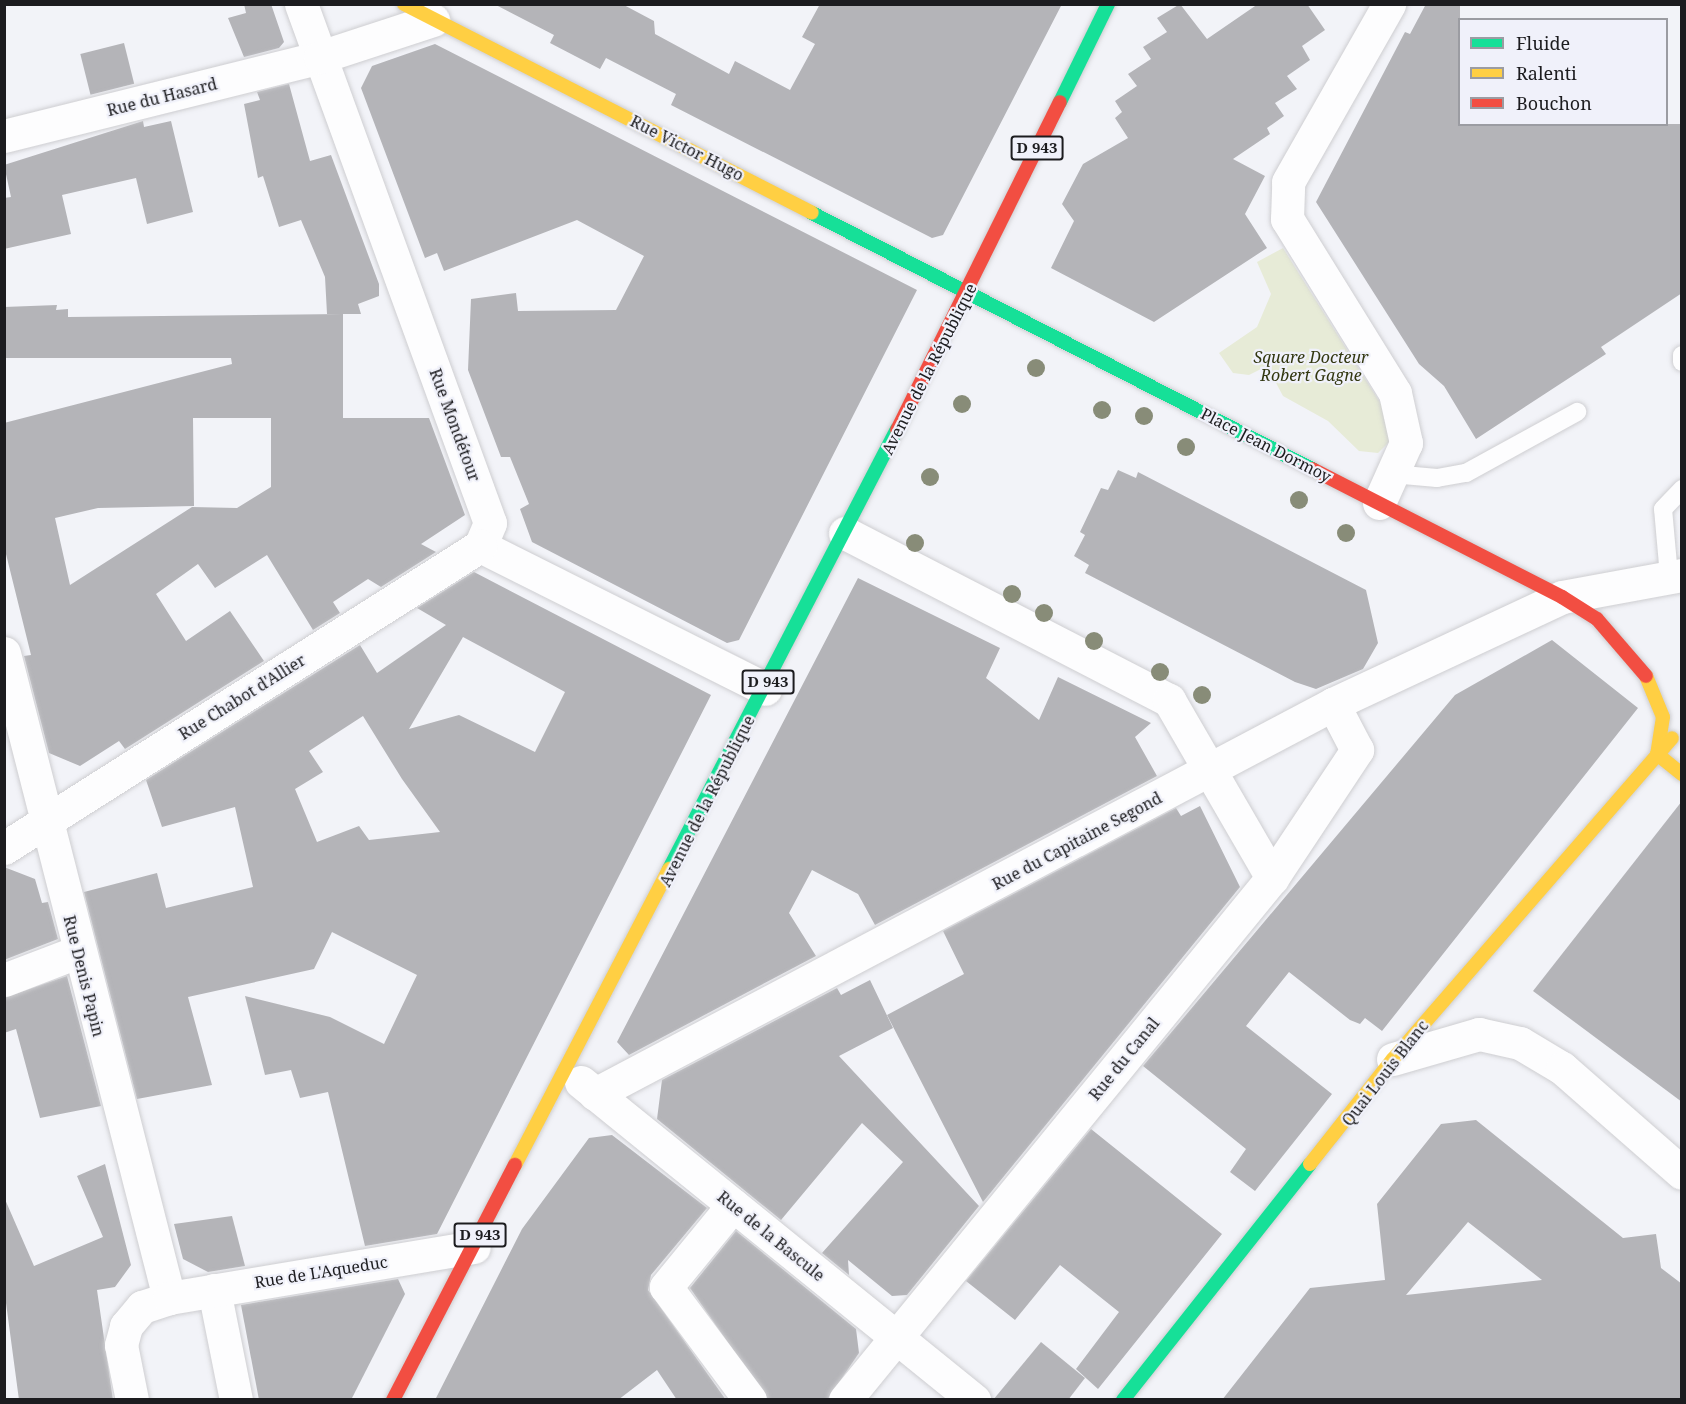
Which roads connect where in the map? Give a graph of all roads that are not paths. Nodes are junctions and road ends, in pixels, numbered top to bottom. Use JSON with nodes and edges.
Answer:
{"nodes":[{"id":1,"x":301,"y":4,"type":"edge"},
{"id":2,"x":404,"y":4,"type":"edge"},
{"id":3,"x":1108,"y":4,"type":"edge"},
{"id":4,"x":1389,"y":4,"type":"edge"},
{"id":5,"x":433,"y":20,"type":"junction"},
{"id":6,"x":320,"y":57,"type":"junction"},
{"id":7,"x":4,"y":136,"type":"edge"},
{"id":8,"x":969,"y":292,"type":"junction"},
{"id":9,"x":1682,"y":355,"type":"edge"},
{"id":10,"x":1682,"y":362,"type":"edge"},
{"id":11,"x":1577,"y":412,"type":"dead end"},
{"id":12,"x":1392,"y":474,"type":"junction"},
{"id":13,"x":1682,"y":489,"type":"edge"},
{"id":14,"x":1379,"y":503,"type":"junction"},
{"id":15,"x":845,"y":533,"type":"junction"},
{"id":16,"x":480,"y":546,"type":"junction"},
{"id":17,"x":1675,"y":575,"type":"edge"},
{"id":18,"x":1562,"y":597,"type":"junction"},
{"id":19,"x":4,"y":653,"type":"edge"},
{"id":20,"x":765,"y":689,"type":"junction"},
{"id":21,"x":1333,"y":704,"type":"junction"},
{"id":22,"x":1682,"y":728,"type":"edge"},
{"id":23,"x":1657,"y":754,"type":"junction"},
{"id":24,"x":1213,"y":769,"type":"junction"},
{"id":25,"x":1682,"y":774,"type":"edge"},
{"id":26,"x":46,"y":823,"type":"junction"},
{"id":27,"x":4,"y":848,"type":"edge"},
{"id":28,"x":1272,"y":878,"type":"junction"},
{"id":29,"x":77,"y":952,"type":"junction"},
{"id":30,"x":4,"y":980,"type":"edge"},
{"id":31,"x":1393,"y":1059,"type":"junction"},
{"id":32,"x":568,"y":1072,"type":"junction"},
{"id":33,"x":595,"y":1094,"type":"junction"},
{"id":34,"x":1682,"y":1173,"type":"edge"},
{"id":35,"x":733,"y":1205,"type":"junction"},
{"id":36,"x":474,"y":1247,"type":"junction"},
{"id":37,"x":214,"y":1290,"type":"junction"},
{"id":38,"x":169,"y":1298,"type":"junction"},
{"id":39,"x":898,"y":1338,"type":"junction"},
{"id":40,"x":393,"y":1399,"type":"edge"},
{"id":41,"x":132,"y":1400,"type":"edge"},
{"id":42,"x":236,"y":1400,"type":"edge"},
{"id":43,"x":750,"y":1400,"type":"edge"},
{"id":44,"x":845,"y":1400,"type":"edge"},
{"id":45,"x":974,"y":1400,"type":"edge"},
{"id":46,"x":1123,"y":1400,"type":"edge"}],
"edges":[{"from":1,"to":6,"type":"street","name":"Rue Mondétour"},
{"from":2,"to":5,"type":"main road","name":"Rue Victor Hugo"},
{"from":3,"to":8,"type":"main road","name":"Avenue de la République","number":"D 943"},
{"from":4,"to":12,"type":"street"},
{"from":5,"to":6,"type":"street","name":"Rue du Hasard"},
{"from":5,"to":8,"type":"main road","name":"Rue Victor Hugo"},
{"from":6,"to":7,"type":"street","name":"Rue du Hasard"},
{"from":6,"to":16,"type":"street","name":"Rue Mondétour"},
{"from":8,"to":14,"type":"main road","name":"Place Jean Dormoy"},
{"from":8,"to":15,"type":"main road","name":"Avenue de la République","number":"D 943"},
{"from":9,"to":10,"type":"lane"},
{"from":11,"to":12,"type":"lane"},
{"from":12,"to":14,"type":"street"},
{"from":13,"to":17,"type":"lane"},
{"from":14,"to":18,"type":"main road","name":"Place Jean Dormoy"},
{"from":15,"to":20,"type":"main road","name":"Avenue de la République","number":"D 943"},
{"from":15,"to":24,"type":"street"},
{"from":16,"to":20,"type":"street"},
{"from":16,"to":26,"type":"street","name":"Rue Chabot d'Allier"},
{"from":17,"to":18,"type":"street"},
{"from":18,"to":21,"type":"street","name":"Rue du Capitaine Segond"},
{"from":18,"to":23,"type":"main road"},
{"from":19,"to":26,"type":"street","name":"Rue Denis Papin"},
{"from":20,"to":32,"type":"main road","name":"Avenue de la République","number":"D 943"},
{"from":21,"to":24,"type":"street","name":"Rue du Capitaine Segond"},
{"from":21,"to":28,"type":"street","name":"Rue du Canal"},
{"from":22,"to":23,"type":"main road","name":"Quai Louis Blanc"},
{"from":23,"to":25,"type":"main road"},
{"from":23,"to":31,"type":"main road","name":"Quai Louis Blanc"},
{"from":24,"to":28,"type":"street"},
{"from":24,"to":33,"type":"street","name":"Rue du Capitaine Segond"},
{"from":26,"to":27,"type":"street","name":"Rue Chabot d'Allier"},
{"from":26,"to":29,"type":"street","name":"Rue Denis Papin"},
{"from":28,"to":39,"type":"street","name":"Rue du Canal"},
{"from":29,"to":30,"type":"street"},
{"from":29,"to":38,"type":"street","name":"Rue Denis Papin"},
{"from":31,"to":34,"type":"street"},
{"from":31,"to":46,"type":"main road","name":"Quai Louis Blanc"},
{"from":32,"to":33,"type":"street","name":"Rue de la Bascule"},
{"from":32,"to":36,"type":"main road","name":"Avenue de la République","number":"D 943"},
{"from":33,"to":35,"type":"street","name":"Rue de la Bascule"},
{"from":35,"to":39,"type":"street","name":"Rue de la Bascule"},
{"from":35,"to":43,"type":"street"},
{"from":36,"to":37,"type":"street","name":"Rue de L'Aqueduc"},
{"from":36,"to":40,"type":"main road","name":"Avenue de la République","number":"D 943"},
{"from":37,"to":38,"type":"street","name":"Rue de L'Aqueduc"},
{"from":37,"to":42,"type":"street"},
{"from":38,"to":41,"type":"street","name":"Rue de L'Aqueduc"},
{"from":39,"to":44,"type":"street","name":"Rue du Canal"},
{"from":39,"to":45,"type":"street","name":"Rue de la Bascule"}]}
